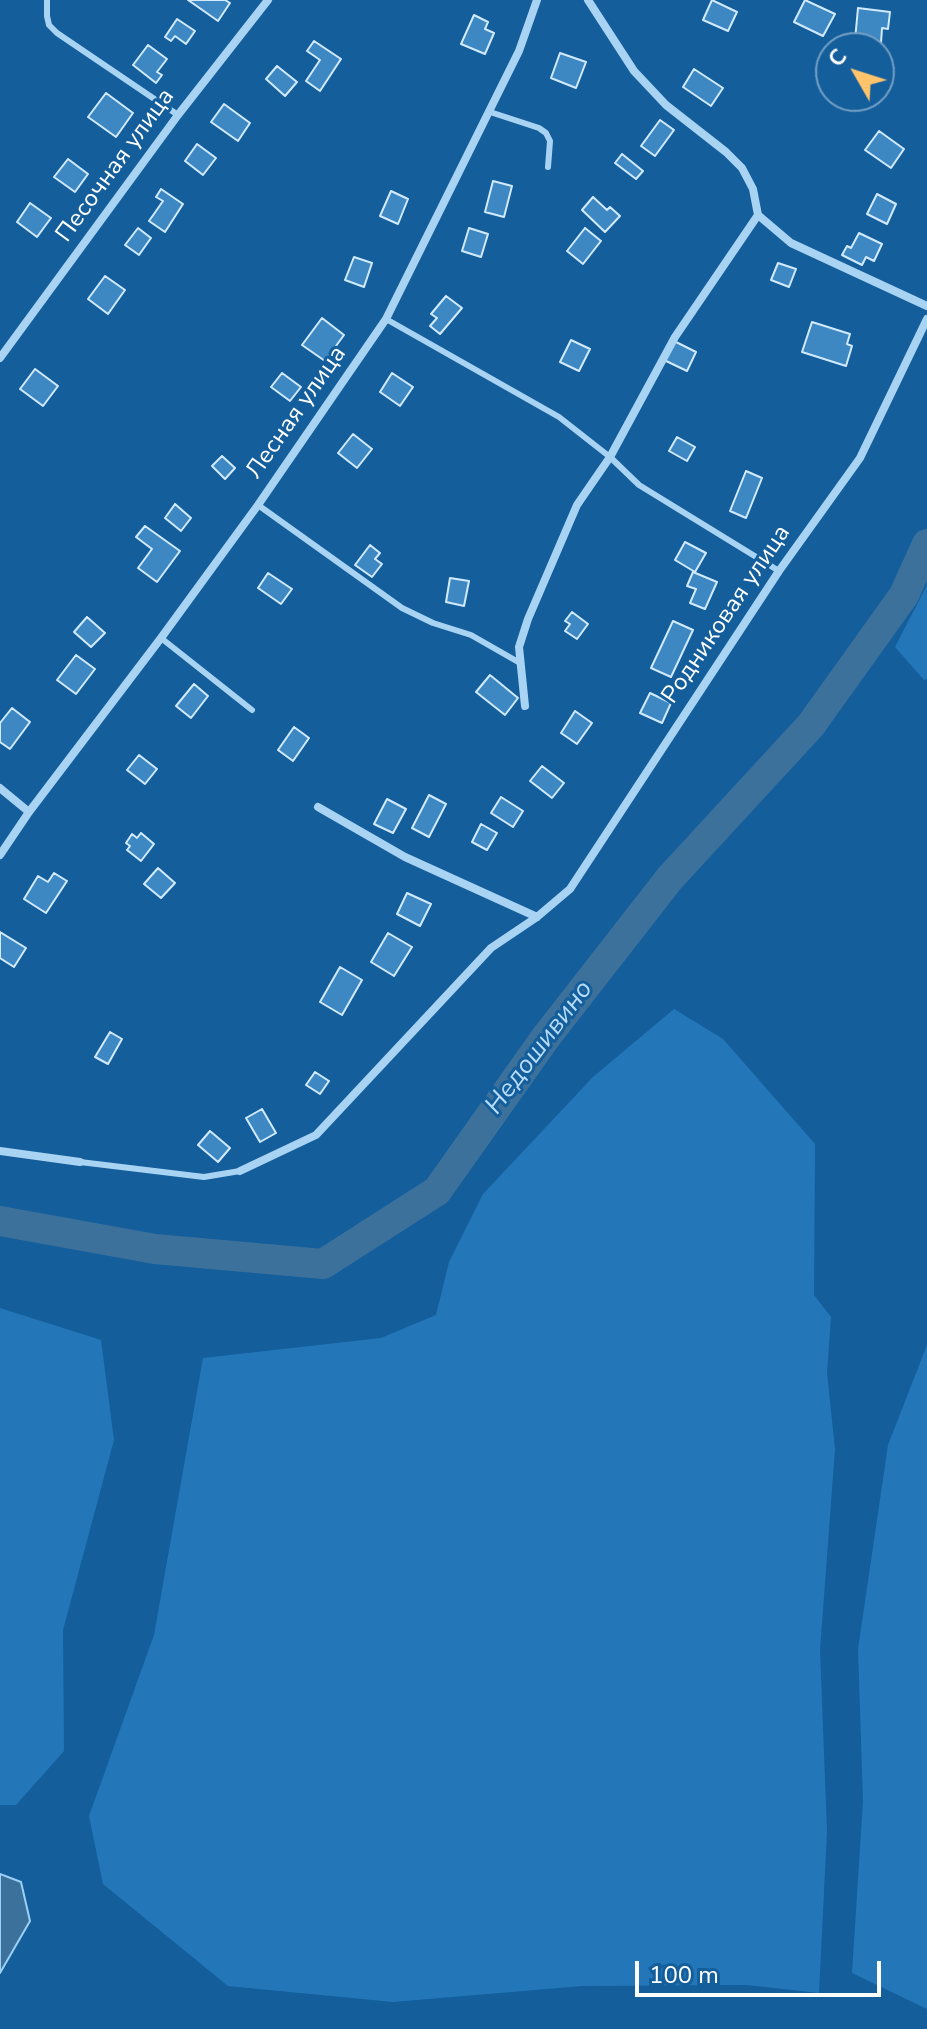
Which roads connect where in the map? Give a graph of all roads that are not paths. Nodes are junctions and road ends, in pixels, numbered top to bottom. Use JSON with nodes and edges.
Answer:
{"nodes":[{"id":1,"x":47,"y":0,"type":"edge"},
{"id":2,"x":268,"y":0,"type":"edge"},
{"id":3,"x":537,"y":0,"type":"edge"},
{"id":4,"x":588,"y":0,"type":"edge"},
{"id":5,"x":490,"y":112,"type":"junction"},
{"id":6,"x":178,"y":115,"type":"junction"},
{"id":7,"x":548,"y":167,"type":"dead end"},
{"id":8,"x":758,"y":215,"type":"junction"},
{"id":9,"x":927,"y":306,"type":"edge"},
{"id":10,"x":386,"y":319,"type":"junction"},
{"id":11,"x":927,"y":319,"type":"edge"},
{"id":12,"x":0,"y":358,"type":"edge"},
{"id":13,"x":610,"y":457,"type":"junction"},
{"id":14,"x":258,"y":505,"type":"junction"},
{"id":15,"x":779,"y":571,"type":"junction"},
{"id":16,"x":161,"y":638,"type":"junction"},
{"id":17,"x":520,"y":663,"type":"junction"},
{"id":18,"x":525,"y":706,"type":"dead end"},
{"id":19,"x":252,"y":710,"type":"dead end"},
{"id":20,"x":0,"y":788,"type":"edge"},
{"id":21,"x":318,"y":807,"type":"dead end"},
{"id":22,"x":29,"y":812,"type":"junction"},
{"id":23,"x":0,"y":855,"type":"edge"},
{"id":24,"x":537,"y":917,"type":"junction"},
{"id":25,"x":0,"y":1151,"type":"edge"},
{"id":26,"x":80,"y":1162,"type":"joint"},
{"id":27,"x":240,"y":1171,"type":"joint"}],
"edges":[{"from":1,"to":6,"type":"lane"},
{"from":2,"to":6,"type":"street","name":"Песочная улица"},
{"from":3,"to":5,"type":"street","name":"Лесная улица"},
{"from":4,"to":8,"type":"street"},
{"from":5,"to":7,"type":"lane"},
{"from":5,"to":10,"type":"street","name":"Лесная улица"},
{"from":6,"to":12,"type":"street","name":"Песочная улица"},
{"from":8,"to":9,"type":"street"},
{"from":8,"to":13,"type":"street"},
{"from":10,"to":13,"type":"lane"},
{"from":10,"to":14,"type":"street","name":"Лесная улица"},
{"from":11,"to":15,"type":"street","name":"Родниковая улица"},
{"from":13,"to":15,"type":"lane"},
{"from":13,"to":17,"type":"street"},
{"from":14,"to":16,"type":"street","name":"Лесная улица"},
{"from":14,"to":17,"type":"lane"},
{"from":15,"to":24,"type":"street","name":"Родниковая улица"},
{"from":16,"to":19,"type":"lane"},
{"from":16,"to":22,"type":"street","name":"Лесная улица"},
{"from":17,"to":18,"type":"street"},
{"from":20,"to":22,"type":"street"},
{"from":21,"to":24,"type":"street"},
{"from":22,"to":23,"type":"street","name":"Лесная улица"},
{"from":24,"to":27,"type":"street","name":"Родниковая улица"},
{"from":25,"to":26,"type":"street"},
{"from":26,"to":27,"type":"lane"}]}
